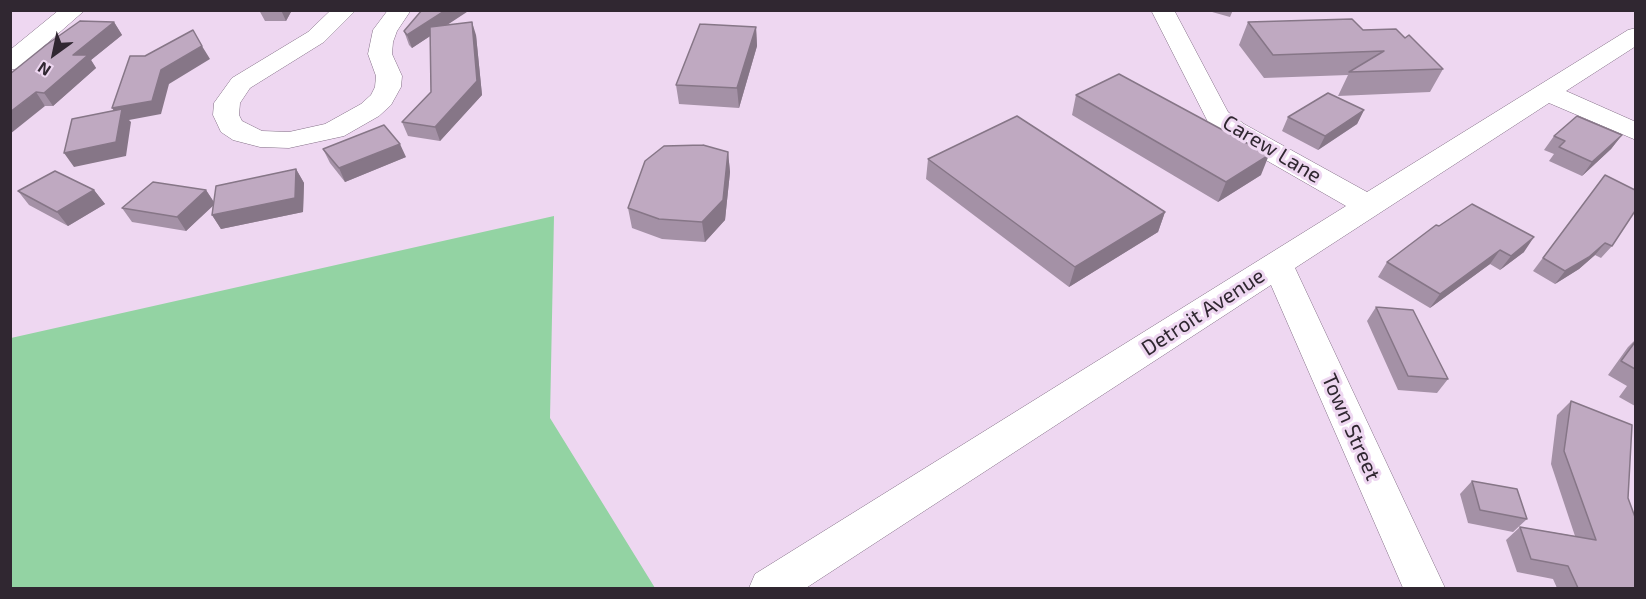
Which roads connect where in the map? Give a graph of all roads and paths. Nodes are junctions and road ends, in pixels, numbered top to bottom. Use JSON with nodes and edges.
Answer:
{"nodes":[{"id":1,"x":74,"y":10,"type":"edge"},
{"id":2,"x":345,"y":10,"type":"edge"},
{"id":3,"x":400,"y":10,"type":"edge"},
{"id":4,"x":1162,"y":10,"type":"edge"},
{"id":5,"x":1635,"y":35,"type":"edge"},
{"id":6,"x":10,"y":63,"type":"edge"},
{"id":7,"x":1556,"y":86,"type":"junction"},
{"id":8,"x":1635,"y":109,"type":"edge"},
{"id":9,"x":1635,"y":132,"type":"edge"},
{"id":10,"x":1369,"y":206,"type":"junction"},
{"id":11,"x":1278,"y":265,"type":"junction"},
{"id":12,"x":770,"y":588,"type":"edge"},
{"id":13,"x":1424,"y":588,"type":"edge"}],
"edges":[{"from":1,"to":6,"type":"street"},
{"from":2,"to":3,"type":"street"},
{"from":4,"to":10,"type":"street","name":"Carew Lane"},
{"from":5,"to":7,"type":"street","name":"Detroit Avenue"},
{"from":7,"to":8,"type":"street"},
{"from":7,"to":9,"type":"street"},
{"from":7,"to":10,"type":"street","name":"Detroit Avenue"},
{"from":10,"to":11,"type":"street","name":"Detroit Avenue"},
{"from":11,"to":12,"type":"street","name":"Detroit Avenue"},
{"from":11,"to":13,"type":"street","name":"Town Street"}]}
